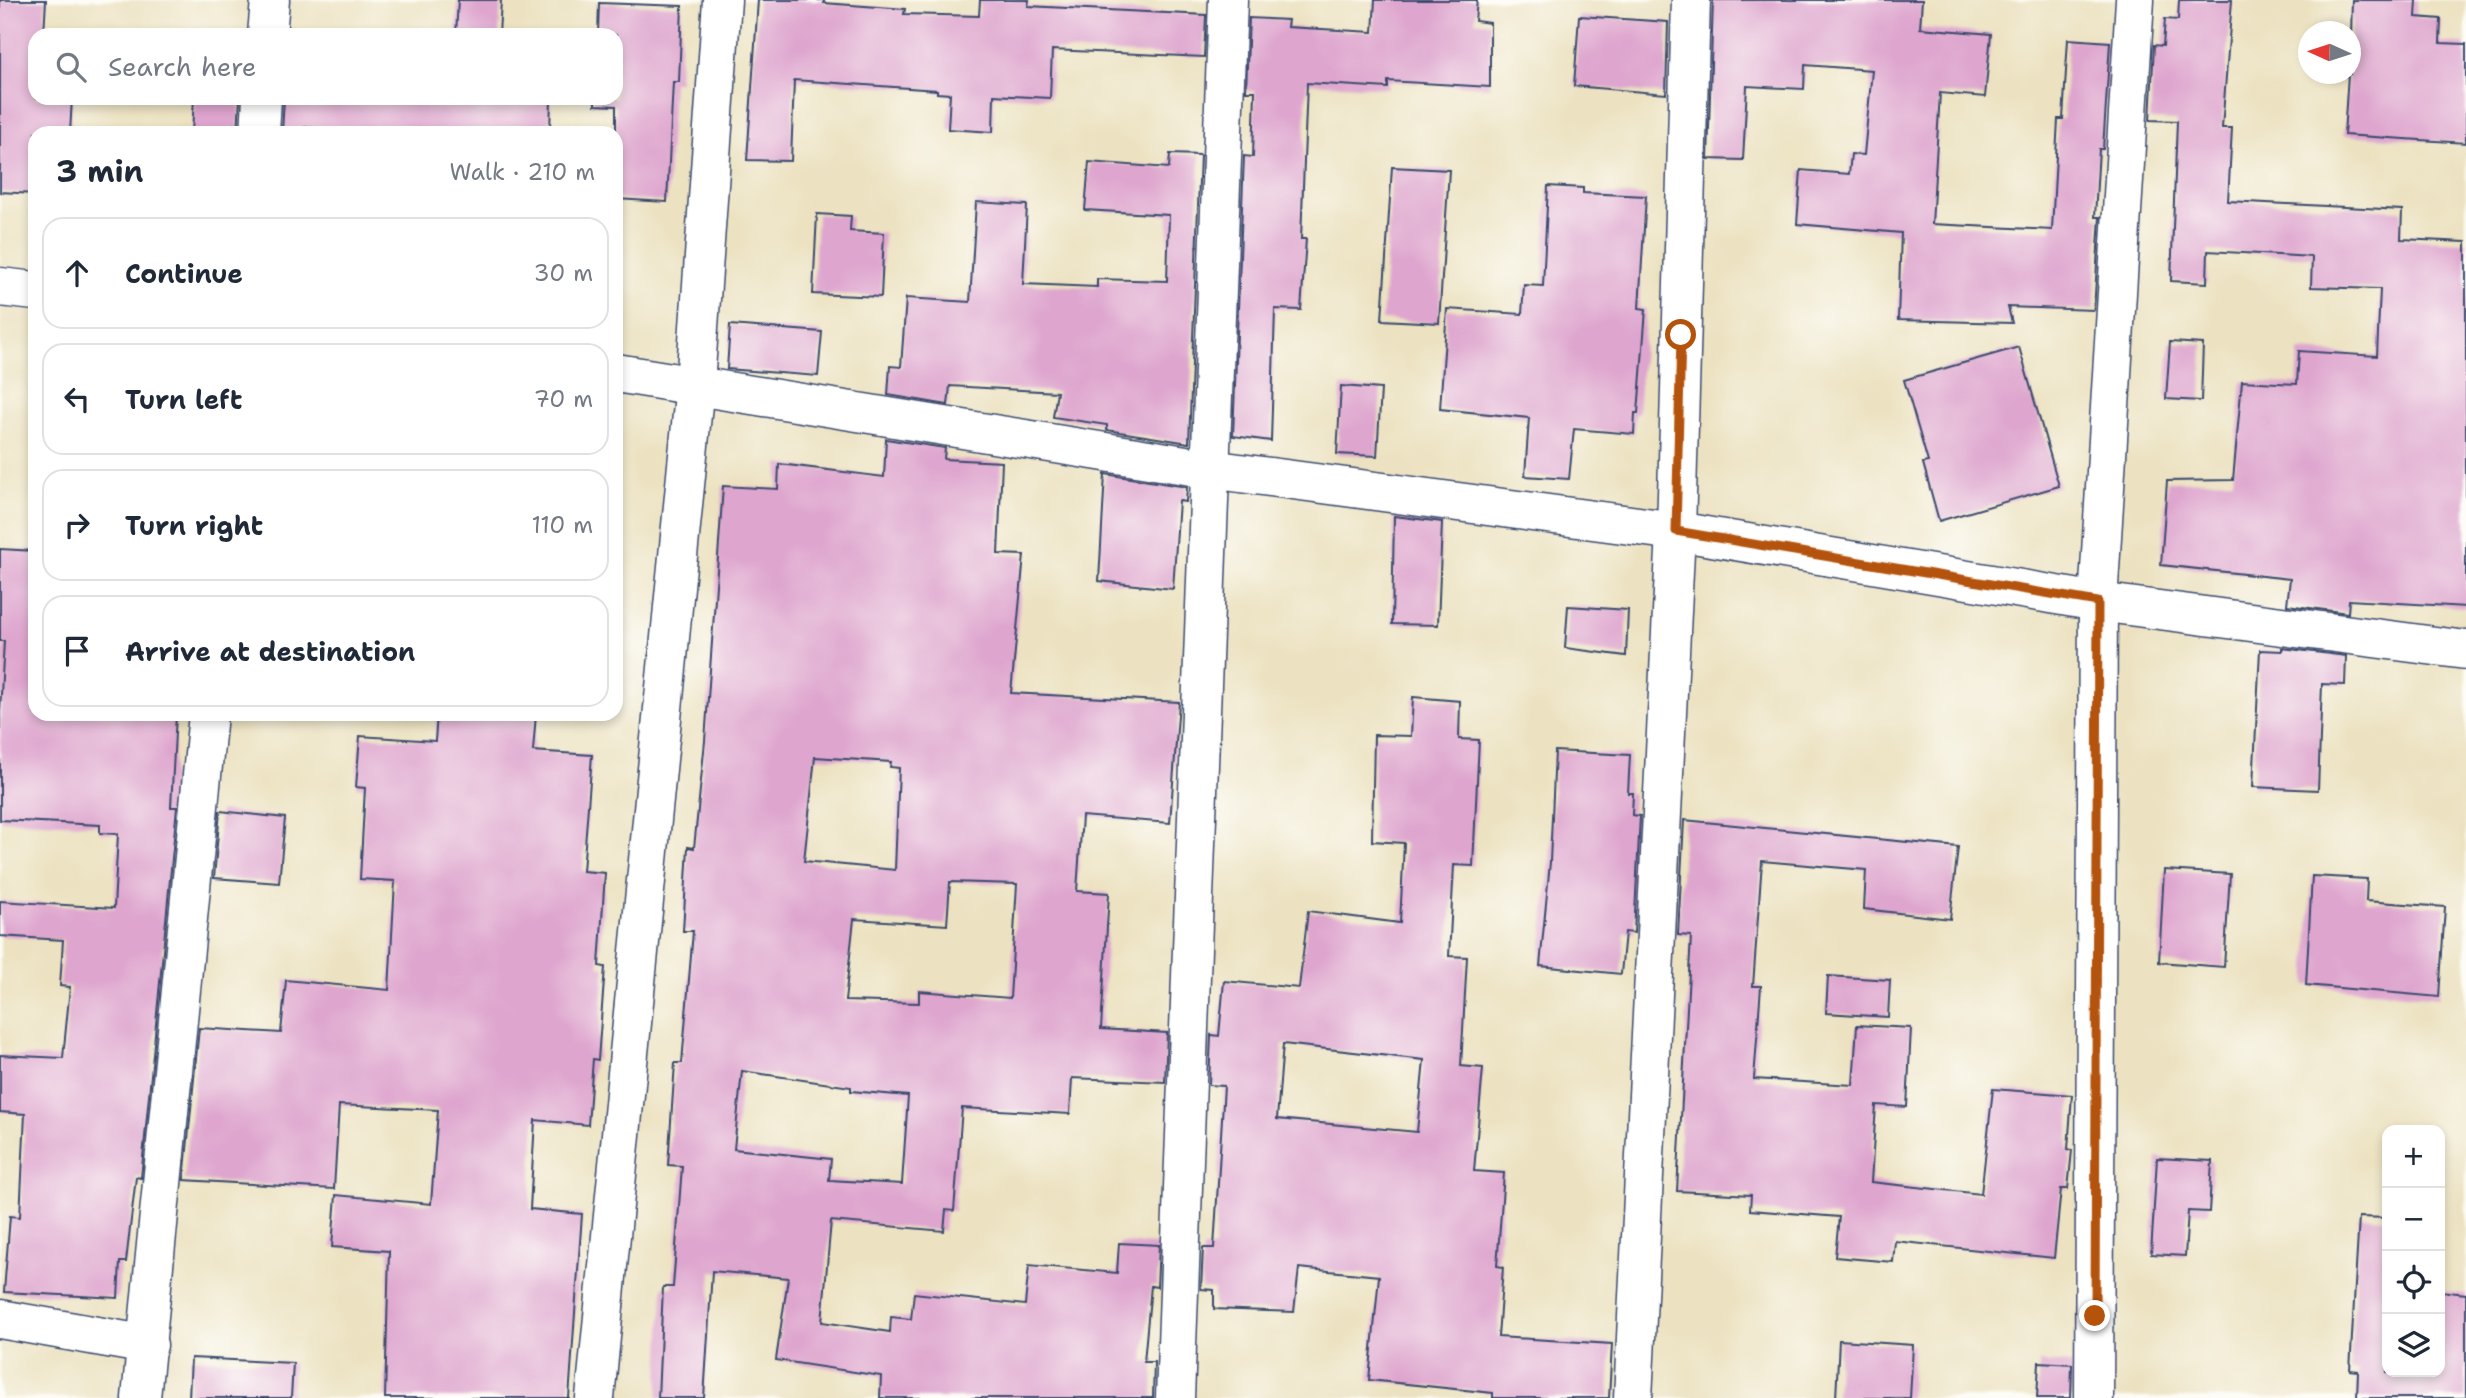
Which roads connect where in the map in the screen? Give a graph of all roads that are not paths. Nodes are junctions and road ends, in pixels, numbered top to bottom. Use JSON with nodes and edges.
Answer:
{"nodes":[{"id":1,"x":270,"y":0,"type":"edge"},
{"id":2,"x":722,"y":0,"type":"edge"},
{"id":3,"x":1228,"y":0,"type":"edge"},
{"id":4,"x":1691,"y":0,"type":"edge"},
{"id":5,"x":2135,"y":0,"type":"edge"},
{"id":6,"x":268,"y":28,"type":"edge"},
{"id":7,"x":262,"y":105,"type":"edge"},
{"id":8,"x":260,"y":126,"type":"edge"},
{"id":9,"x":0,"y":286,"type":"edge"},
{"id":10,"x":28,"y":290,"type":"edge"},
{"id":11,"x":623,"y":374,"type":"edge"},
{"id":12,"x":695,"y":384,"type":"junction"},
{"id":13,"x":1210,"y":469,"type":"junction"},
{"id":14,"x":1676,"y":531,"type":"junction"},
{"id":15,"x":2098,"y":602,"type":"junction"},
{"id":16,"x":2466,"y":650,"type":"edge"},
{"id":17,"x":207,"y":721,"type":"edge"},
{"id":18,"x":0,"y":1319,"type":"edge"},
{"id":19,"x":148,"y":1345,"type":"junction"},
{"id":20,"x":141,"y":1398,"type":"edge"},
{"id":21,"x":595,"y":1398,"type":"edge"},
{"id":22,"x":1175,"y":1398,"type":"edge"},
{"id":23,"x":1633,"y":1398,"type":"edge"},
{"id":24,"x":2094,"y":1398,"type":"edge"}],
"edges":[{"from":1,"to":6,"type":"street"},
{"from":2,"to":12,"type":"street"},
{"from":3,"to":13,"type":"street"},
{"from":4,"to":14,"type":"street"},
{"from":5,"to":15,"type":"street"},
{"from":7,"to":8,"type":"street"},
{"from":9,"to":10,"type":"street"},
{"from":11,"to":12,"type":"street"},
{"from":12,"to":13,"type":"street"},
{"from":12,"to":21,"type":"street"},
{"from":13,"to":14,"type":"street"},
{"from":13,"to":22,"type":"street"},
{"from":14,"to":15,"type":"street"},
{"from":14,"to":23,"type":"street"},
{"from":15,"to":16,"type":"street"},
{"from":15,"to":24,"type":"street"},
{"from":17,"to":19,"type":"street"},
{"from":18,"to":19,"type":"street"},
{"from":19,"to":20,"type":"street"}]}
